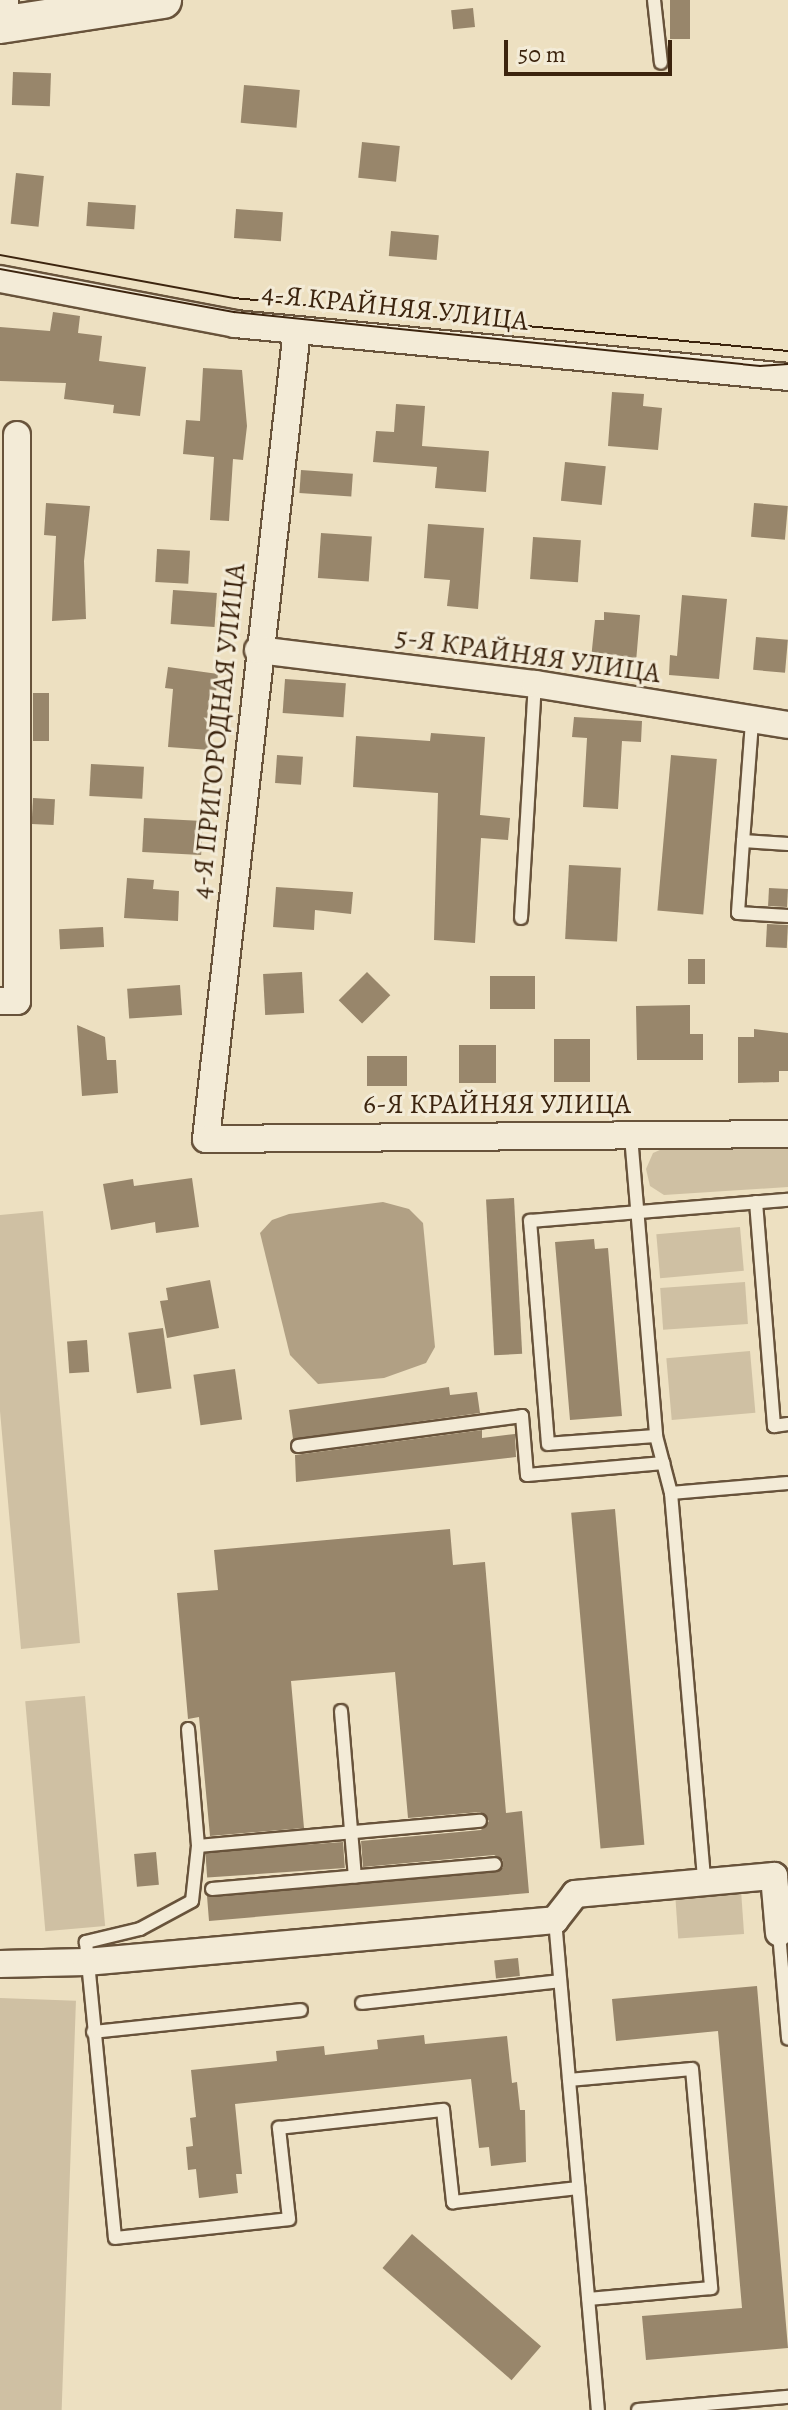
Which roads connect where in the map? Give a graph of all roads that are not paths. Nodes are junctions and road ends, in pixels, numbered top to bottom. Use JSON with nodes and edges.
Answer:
{"nodes":[{"id":1,"x":163,"y":0,"type":"edge"},
{"id":2,"x":654,"y":0,"type":"edge"},
{"id":3,"x":3,"y":17,"type":"edge"},
{"id":4,"x":661,"y":63,"type":"dead end"},
{"id":5,"x":0,"y":279,"type":"edge"},
{"id":6,"x":297,"y":330,"type":"junction"},
{"id":7,"x":788,"y":377,"type":"edge"},
{"id":8,"x":17,"y":435,"type":"dead end"},
{"id":9,"x":258,"y":650,"type":"junction"},
{"id":10,"x":535,"y":684,"type":"junction"},
{"id":11,"x":752,"y":722,"type":"junction"},
{"id":12,"x":788,"y":725,"type":"edge"},
{"id":13,"x":743,"y":841,"type":"junction"},
{"id":14,"x":788,"y":844,"type":"edge"},
{"id":15,"x":788,"y":916,"type":"edge"},
{"id":16,"x":521,"y":918,"type":"dead end"},
{"id":17,"x":8,"y":1001,"type":"edge"},
{"id":18,"x":788,"y":1134,"type":"edge"},
{"id":19,"x":631,"y":1136,"type":"junction"},
{"id":20,"x":206,"y":1139,"type":"joint"},
{"id":21,"x":788,"y":1200,"type":"edge"},
{"id":22,"x":756,"y":1202,"type":"junction"},
{"id":23,"x":637,"y":1212,"type":"junction"},
{"id":24,"x":788,"y":1424,"type":"edge"},
{"id":25,"x":656,"y":1436,"type":"junction"},
{"id":26,"x":298,"y":1446,"type":"dead end"},
{"id":27,"x":663,"y":1463,"type":"junction"},
{"id":28,"x":788,"y":1483,"type":"edge"},
{"id":29,"x":671,"y":1493,"type":"junction"},
{"id":30,"x":341,"y":1711,"type":"dead end"},
{"id":31,"x":188,"y":1729,"type":"dead end"},
{"id":32,"x":480,"y":1821,"type":"dead end"},
{"id":33,"x":352,"y":1832,"type":"junction"},
{"id":34,"x":198,"y":1846,"type":"junction"},
{"id":35,"x":495,"y":1864,"type":"dead end"},
{"id":36,"x":355,"y":1876,"type":"junction"},
{"id":37,"x":704,"y":1881,"type":"junction"},
{"id":38,"x":212,"y":1889,"type":"dead end"},
{"id":39,"x":555,"y":1920,"type":"junction"},
{"id":40,"x":779,"y":1933,"type":"joint"},
{"id":41,"x":86,"y":1962,"type":"junction"},
{"id":42,"x":0,"y":1964,"type":"edge"},
{"id":43,"x":560,"y":1981,"type":"junction"},
{"id":44,"x":362,"y":2003,"type":"dead end"},
{"id":45,"x":301,"y":2010,"type":"dead end"},
{"id":46,"x":93,"y":2032,"type":"junction"},
{"id":47,"x":788,"y":2039,"type":"edge"},
{"id":48,"x":569,"y":2080,"type":"junction"},
{"id":49,"x":578,"y":2188,"type":"junction"},
{"id":50,"x":588,"y":2299,"type":"junction"},
{"id":51,"x":788,"y":2397,"type":"edge"},
{"id":52,"x":598,"y":2410,"type":"edge"},
{"id":53,"x":638,"y":2410,"type":"edge"}],
"edges":[{"from":1,"to":3,"type":"main road"},
{"from":2,"to":4,"type":"lane"},
{"from":5,"to":6,"type":"street","name":"4-Я КРАЙНЯЯ УЛИЦА"},
{"from":6,"to":7,"type":"street","name":"4-Я КРАЙНЯЯ УЛИЦА"},
{"from":6,"to":9,"type":"street","name":"4-Я ПРИГОРОДНАЯ УЛИЦА"},
{"from":8,"to":17,"type":"street"},
{"from":9,"to":10,"type":"street","name":"5-Я КРАЙНЯЯ УЛИЦА"},
{"from":9,"to":20,"type":"street","name":"4-Я ПРИГОРОДНАЯ УЛИЦА"},
{"from":10,"to":11,"type":"street","name":"5-Я КРАЙНЯЯ УЛИЦА"},
{"from":10,"to":16,"type":"lane"},
{"from":11,"to":12,"type":"street","name":"5-Я КРАЙНЯЯ УЛИЦА"},
{"from":11,"to":13,"type":"lane"},
{"from":13,"to":14,"type":"lane"},
{"from":13,"to":15,"type":"lane"},
{"from":18,"to":19,"type":"street","name":"6-Я КРАЙНЯЯ УЛИЦА"},
{"from":19,"to":20,"type":"street","name":"6-Я КРАЙНЯЯ УЛИЦА"},
{"from":19,"to":23,"type":"lane"},
{"from":21,"to":22,"type":"lane"},
{"from":22,"to":23,"type":"lane"},
{"from":22,"to":24,"type":"lane"},
{"from":23,"to":25,"type":"lane"},
{"from":23,"to":25,"type":"lane"},
{"from":25,"to":27,"type":"lane"},
{"from":26,"to":27,"type":"lane"},
{"from":27,"to":29,"type":"lane"},
{"from":28,"to":29,"type":"lane"},
{"from":29,"to":37,"type":"lane"},
{"from":30,"to":33,"type":"lane"},
{"from":31,"to":34,"type":"lane"},
{"from":32,"to":33,"type":"lane"},
{"from":33,"to":34,"type":"lane"},
{"from":33,"to":36,"type":"lane"},
{"from":34,"to":41,"type":"lane"},
{"from":35,"to":36,"type":"lane"},
{"from":36,"to":38,"type":"lane"},
{"from":37,"to":39,"type":"street"},
{"from":37,"to":40,"type":"street"},
{"from":39,"to":41,"type":"street"},
{"from":39,"to":43,"type":"lane"},
{"from":40,"to":47,"type":"lane"},
{"from":41,"to":42,"type":"street"},
{"from":41,"to":46,"type":"lane"},
{"from":43,"to":44,"type":"lane"},
{"from":43,"to":48,"type":"lane"},
{"from":45,"to":46,"type":"lane"},
{"from":46,"to":49,"type":"lane"},
{"from":48,"to":49,"type":"lane"},
{"from":48,"to":50,"type":"lane"},
{"from":49,"to":50,"type":"lane"},
{"from":50,"to":52,"type":"lane"},
{"from":51,"to":53,"type":"lane"}]}
